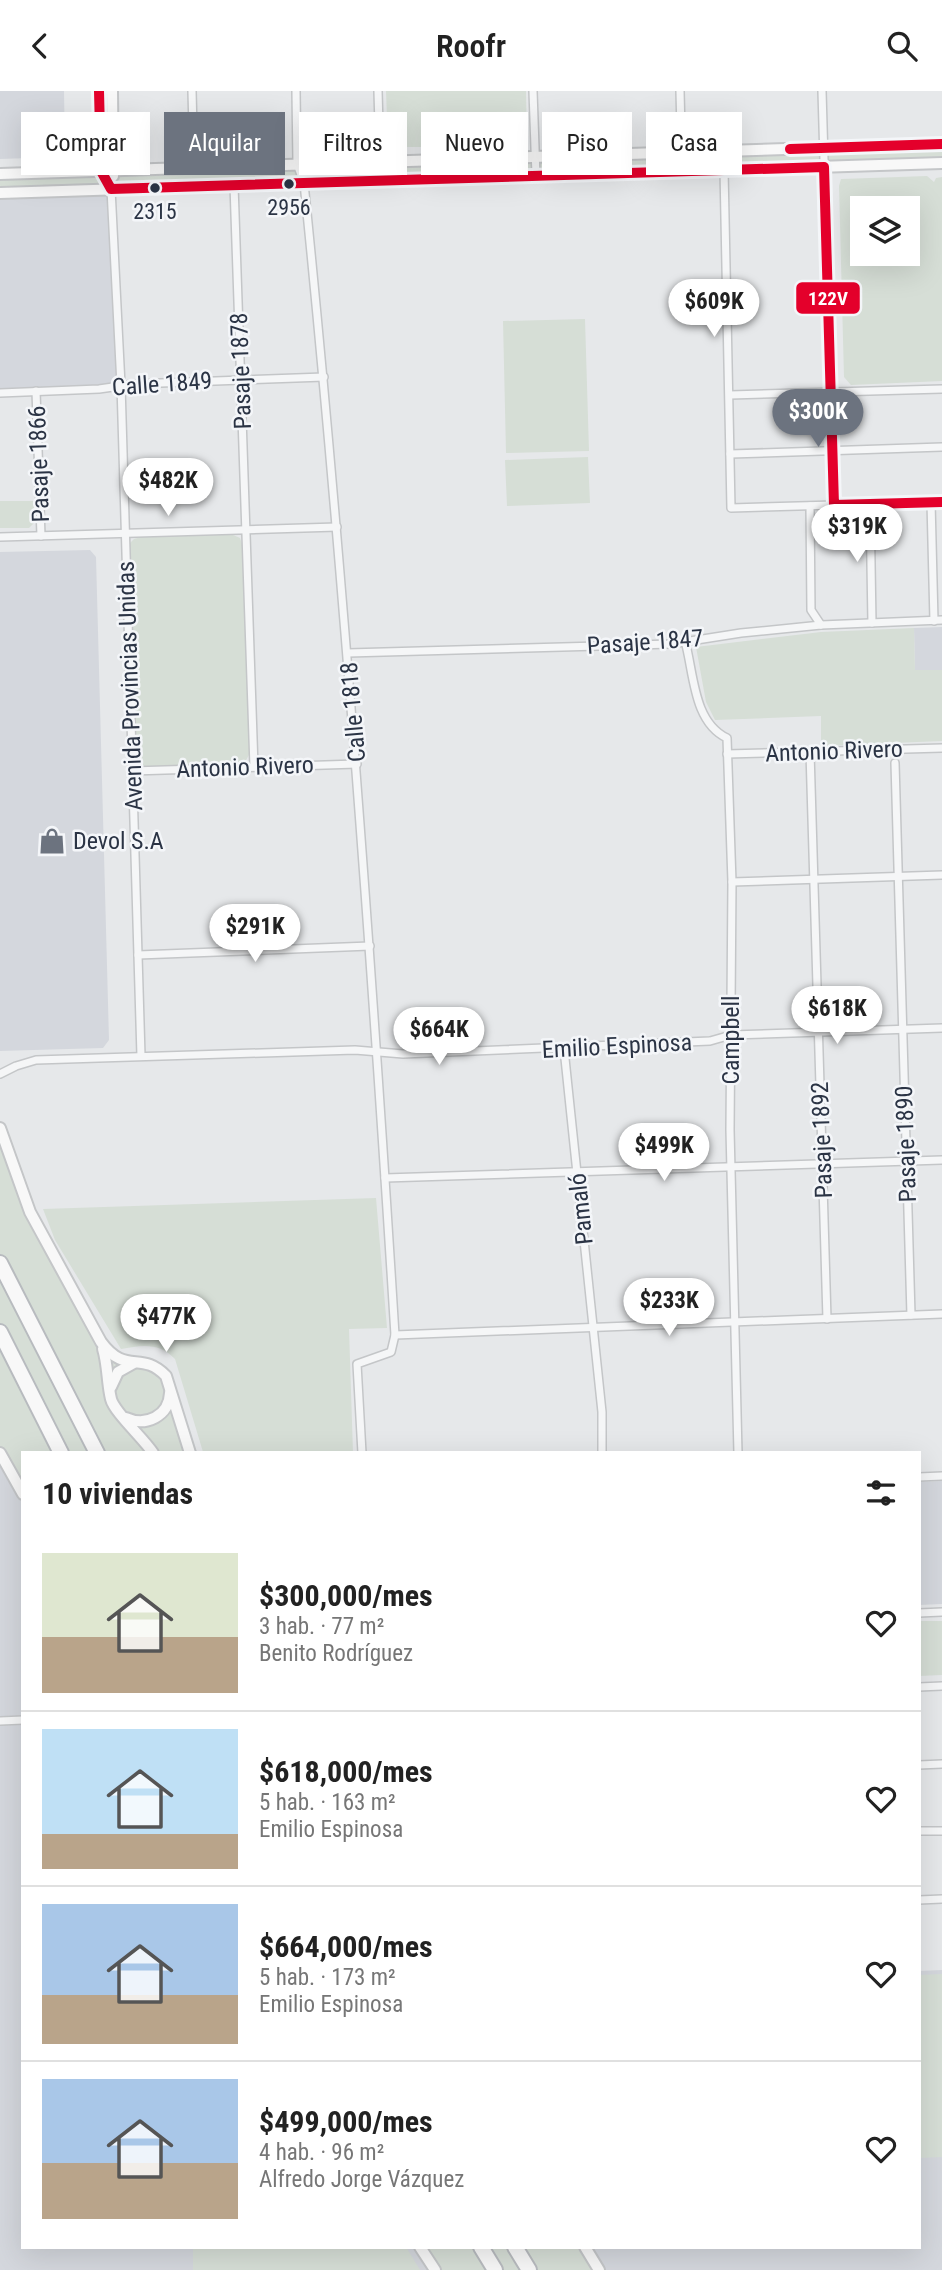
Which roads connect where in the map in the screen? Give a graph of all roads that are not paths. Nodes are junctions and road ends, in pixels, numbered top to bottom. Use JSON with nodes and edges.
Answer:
{"nodes":[{"id":1,"x":99,"y":91,"type":"edge"},
{"id":2,"x":112,"y":91,"type":"edge"},
{"id":3,"x":192,"y":91,"type":"edge"},
{"id":4,"x":296,"y":91,"type":"edge"},
{"id":5,"x":378,"y":91,"type":"edge"},
{"id":6,"x":533,"y":91,"type":"edge"},
{"id":7,"x":680,"y":91,"type":"edge"},
{"id":8,"x":822,"y":91,"type":"edge"},
{"id":9,"x":100,"y":112,"type":"edge"},
{"id":10,"x":113,"y":112,"type":"edge"},
{"id":11,"x":193,"y":112,"type":"edge"},
{"id":12,"x":379,"y":112,"type":"edge"},
{"id":13,"x":680,"y":112,"type":"edge"},
{"id":14,"x":942,"y":144,"type":"edge"},
{"id":15,"x":824,"y":148,"type":"junction"},
{"id":16,"x":742,"y":150,"type":"edge"},
{"id":17,"x":646,"y":153,"type":"edge"},
{"id":18,"x":535,"y":157,"type":"junction"},
{"id":19,"x":407,"y":161,"type":"edge"},
{"id":20,"x":942,"y":163,"type":"edge"},
{"id":21,"x":285,"y":164,"type":"edge"},
{"id":22,"x":297,"y":164,"type":"junction"},
{"id":23,"x":824,"y":167,"type":"junction"},
{"id":24,"x":742,"y":169,"type":"edge"},
{"id":25,"x":646,"y":172,"type":"edge"},
{"id":26,"x":21,"y":173,"type":"edge"},
{"id":27,"x":0,"y":174,"type":"edge"},
{"id":28,"x":104,"y":175,"type":"edge"},
{"id":29,"x":113,"y":175,"type":"edge"},
{"id":30,"x":724,"y":175,"type":"edge"},
{"id":31,"x":536,"y":176,"type":"junction"},
{"id":32,"x":304,"y":183,"type":"junction"},
{"id":33,"x":234,"y":185,"type":"junction"},
{"id":34,"x":111,"y":189,"type":"junction"},
{"id":35,"x":0,"y":193,"type":"edge"},
{"id":36,"x":324,"y":377,"type":"junction"},
{"id":37,"x":241,"y":380,"type":"junction"},
{"id":38,"x":121,"y":385,"type":"junction"},
{"id":39,"x":942,"y":389,"type":"edge"},
{"id":40,"x":36,"y":391,"type":"junction"},
{"id":41,"x":0,"y":393,"type":"edge"},
{"id":42,"x":831,"y":393,"type":"junction"},
{"id":43,"x":730,"y":395,"type":"junction"},
{"id":44,"x":942,"y":447,"type":"edge"},
{"id":45,"x":832,"y":450,"type":"junction"},
{"id":46,"x":730,"y":454,"type":"junction"},
{"id":47,"x":930,"y":502,"type":"junction"},
{"id":48,"x":942,"y":502,"type":"edge"},
{"id":49,"x":870,"y":504,"type":"junction"},
{"id":50,"x":834,"y":505,"type":"junction"},
{"id":51,"x":810,"y":506,"type":"junction"},
{"id":52,"x":337,"y":527,"type":"junction"},
{"id":53,"x":246,"y":530,"type":"junction"},
{"id":54,"x":125,"y":533,"type":"junction"},
{"id":55,"x":41,"y":536,"type":"junction"},
{"id":56,"x":0,"y":537,"type":"edge"},
{"id":57,"x":938,"y":621,"type":"edge"},
{"id":58,"x":873,"y":623,"type":"junction"},
{"id":59,"x":821,"y":625,"type":"junction"},
{"id":60,"x":685,"y":641,"type":"junction"},
{"id":61,"x":348,"y":653,"type":"junction"},
{"id":62,"x":942,"y":748,"type":"edge"},
{"id":63,"x":810,"y":752,"type":"junction"},
{"id":64,"x":727,"y":754,"type":"junction"},
{"id":65,"x":895,"y":763,"type":"dead end"},
{"id":66,"x":357,"y":764,"type":"junction"},
{"id":67,"x":254,"y":767,"type":"junction"},
{"id":68,"x":132,"y":771,"type":"junction"},
{"id":69,"x":942,"y":875,"type":"edge"},
{"id":70,"x":898,"y":877,"type":"junction"},
{"id":71,"x":814,"y":879,"type":"junction"},
{"id":72,"x":732,"y":882,"type":"junction"},
{"id":73,"x":370,"y":946,"type":"junction"},
{"id":74,"x":138,"y":955,"type":"junction"},
{"id":75,"x":942,"y":1028,"type":"edge"},
{"id":76,"x":903,"y":1030,"type":"junction"},
{"id":77,"x":819,"y":1032,"type":"junction"},
{"id":78,"x":731,"y":1035,"type":"junction"},
{"id":79,"x":564,"y":1049,"type":"junction"},
{"id":80,"x":377,"y":1052,"type":"junction"},
{"id":81,"x":141,"y":1056,"type":"junction"},
{"id":82,"x":0,"y":1074,"type":"edge"},
{"id":83,"x":0,"y":1128,"type":"edge"},
{"id":84,"x":942,"y":1160,"type":"edge"},
{"id":85,"x":907,"y":1161,"type":"junction"},
{"id":86,"x":823,"y":1164,"type":"junction"},
{"id":87,"x":731,"y":1167,"type":"junction"},
{"id":88,"x":577,"y":1172,"type":"junction"},
{"id":89,"x":385,"y":1178,"type":"junction"},
{"id":90,"x":0,"y":1263,"type":"edge"},
{"id":91,"x":942,"y":1314,"type":"edge"},
{"id":92,"x":911,"y":1315,"type":"junction"},
{"id":93,"x":827,"y":1318,"type":"junction"},
{"id":94,"x":735,"y":1322,"type":"junction"},
{"id":95,"x":593,"y":1327,"type":"junction"},
{"id":96,"x":0,"y":1332,"type":"edge"},
{"id":97,"x":395,"y":1335,"type":"junction"},
{"id":98,"x":101,"y":1342,"type":"junction"},
{"id":99,"x":134,"y":1363,"type":"junction"},
{"id":100,"x":170,"y":1387,"type":"junction"},
{"id":101,"x":111,"y":1388,"type":"junction"},
{"id":102,"x":123,"y":1416,"type":"junction"},
{"id":103,"x":60,"y":1451,"type":"edge"},
{"id":104,"x":96,"y":1451,"type":"edge"},
{"id":105,"x":151,"y":1451,"type":"edge"},
{"id":106,"x":189,"y":1451,"type":"edge"},
{"id":107,"x":362,"y":1451,"type":"edge"},
{"id":108,"x":602,"y":1451,"type":"edge"},
{"id":109,"x":738,"y":1451,"type":"edge"},
{"id":110,"x":0,"y":1453,"type":"edge"},
{"id":111,"x":942,"y":1476,"type":"edge"},
{"id":112,"x":921,"y":1477,"type":"edge"},
{"id":113,"x":21,"y":1490,"type":"edge"},
{"id":114,"x":942,"y":1612,"type":"edge"},
{"id":115,"x":921,"y":1613,"type":"edge"},
{"id":116,"x":942,"y":1686,"type":"edge"},
{"id":117,"x":921,"y":1687,"type":"edge"},
{"id":118,"x":21,"y":1720,"type":"edge"},
{"id":119,"x":0,"y":1721,"type":"edge"},
{"id":120,"x":942,"y":1764,"type":"edge"},
{"id":121,"x":921,"y":1765,"type":"edge"},
{"id":122,"x":942,"y":1831,"type":"edge"},
{"id":123,"x":921,"y":1832,"type":"edge"},
{"id":124,"x":942,"y":1899,"type":"edge"},
{"id":125,"x":921,"y":1900,"type":"edge"},
{"id":126,"x":421,"y":2249,"type":"edge"},
{"id":127,"x":482,"y":2249,"type":"edge"},
{"id":128,"x":516,"y":2249,"type":"edge"},
{"id":129,"x":586,"y":2249,"type":"edge"},
{"id":130,"x":435,"y":2270,"type":"edge"},
{"id":131,"x":495,"y":2270,"type":"edge"},
{"id":132,"x":529,"y":2270,"type":"edge"},
{"id":133,"x":600,"y":2270,"type":"edge"}],
"edges":[{"from":1,"to":9,"type":"main road","name":"Avenida Provincias Unidas"},
{"from":2,"to":10,"type":"main road","name":"Avenida Provincias Unidas"},
{"from":3,"to":11,"type":"street"},
{"from":4,"to":22,"type":"street","name":"Calle 1818"},
{"from":5,"to":12,"type":"street"},
{"from":6,"to":18,"type":"street"},
{"from":7,"to":13,"type":"street"},
{"from":8,"to":15,"type":"street"},
{"from":14,"to":15,"type":"main road"},
{"from":15,"to":16,"type":"main road"},
{"from":15,"to":23,"type":"street"},
{"from":17,"to":18,"type":"main road"},
{"from":18,"to":19,"type":"main road"},
{"from":18,"to":31,"type":"street"},
{"from":20,"to":23,"type":"main road"},
{"from":21,"to":22,"type":"main road"},
{"from":22,"to":32,"type":"street","name":"Calle 1818"},
{"from":23,"to":24,"type":"main road"},
{"from":23,"to":42,"type":"street"},
{"from":25,"to":31,"type":"main road"},
{"from":26,"to":27,"type":"main road"},
{"from":28,"to":34,"type":"main road","name":"Avenida Provincias Unidas"},
{"from":29,"to":34,"type":"main road","name":"Avenida Provincias Unidas"},
{"from":30,"to":43,"type":"street"},
{"from":31,"to":32,"type":"main road"},
{"from":32,"to":33,"type":"main road"},
{"from":32,"to":36,"type":"street","name":"Calle 1818"},
{"from":33,"to":34,"type":"main road"},
{"from":33,"to":37,"type":"street","name":"Pasaje 1878"},
{"from":34,"to":35,"type":"main road"},
{"from":34,"to":38,"type":"street","name":"Avenida Provincias Unidas"},
{"from":36,"to":37,"type":"street","name":"Calle 1849"},
{"from":36,"to":52,"type":"street","name":"Calle 1818"},
{"from":37,"to":38,"type":"street","name":"Calle 1849"},
{"from":37,"to":53,"type":"street","name":"Pasaje 1878"},
{"from":38,"to":40,"type":"street","name":"Calle 1849"},
{"from":38,"to":54,"type":"street","name":"Avenida Provincias Unidas"},
{"from":39,"to":42,"type":"street"},
{"from":40,"to":41,"type":"street","name":"Calle 1849"},
{"from":40,"to":55,"type":"street","name":"Pasaje 1866"},
{"from":42,"to":43,"type":"street"},
{"from":42,"to":45,"type":"street"},
{"from":43,"to":46,"type":"street"},
{"from":44,"to":45,"type":"street"},
{"from":45,"to":46,"type":"street"},
{"from":45,"to":50,"type":"street"},
{"from":46,"to":51,"type":"street"},
{"from":47,"to":48,"type":"street"},
{"from":47,"to":49,"type":"street"},
{"from":47,"to":57,"type":"street"},
{"from":49,"to":50,"type":"street"},
{"from":49,"to":58,"type":"street"},
{"from":50,"to":51,"type":"street"},
{"from":51,"to":59,"type":"street"},
{"from":52,"to":53,"type":"street"},
{"from":52,"to":61,"type":"street","name":"Calle 1818"},
{"from":53,"to":54,"type":"street"},
{"from":53,"to":67,"type":"street","name":"Pasaje 1878"},
{"from":54,"to":55,"type":"street"},
{"from":54,"to":68,"type":"street","name":"Avenida Provincias Unidas"},
{"from":55,"to":56,"type":"street"},
{"from":57,"to":58,"type":"street","name":"Pasaje 1847"},
{"from":58,"to":59,"type":"street","name":"Pasaje 1847"},
{"from":59,"to":60,"type":"street","name":"Pasaje 1847"},
{"from":60,"to":61,"type":"street","name":"Pasaje 1847"},
{"from":60,"to":64,"type":"street","name":"Campbell"},
{"from":61,"to":66,"type":"street","name":"Calle 1818"},
{"from":62,"to":63,"type":"street","name":"Antonio Rivero"},
{"from":63,"to":64,"type":"street","name":"Antonio Rivero"},
{"from":63,"to":71,"type":"street","name":"Pasaje 1892"},
{"from":64,"to":72,"type":"street","name":"Campbell"},
{"from":65,"to":70,"type":"street","name":"Pasaje 1890"},
{"from":66,"to":67,"type":"street","name":"Antonio Rivero"},
{"from":66,"to":73,"type":"street","name":"Calle 1818"},
{"from":67,"to":68,"type":"street","name":"Antonio Rivero"},
{"from":68,"to":74,"type":"street","name":"Avenida Provincias Unidas"},
{"from":69,"to":70,"type":"street"},
{"from":70,"to":71,"type":"street"},
{"from":70,"to":76,"type":"street","name":"Pasaje 1890"},
{"from":71,"to":72,"type":"street"},
{"from":71,"to":77,"type":"street","name":"Pasaje 1892"},
{"from":72,"to":78,"type":"street","name":"Campbell"},
{"from":73,"to":74,"type":"street"},
{"from":73,"to":80,"type":"street","name":"Calle 1818"},
{"from":74,"to":81,"type":"street","name":"Avenida Provincias Unidas"},
{"from":75,"to":76,"type":"street","name":"Emilio Espinosa"},
{"from":76,"to":77,"type":"street","name":"Emilio Espinosa"},
{"from":76,"to":85,"type":"street","name":"Pasaje 1890"},
{"from":77,"to":78,"type":"street","name":"Emilio Espinosa"},
{"from":77,"to":86,"type":"street","name":"Pasaje 1892"},
{"from":78,"to":79,"type":"street","name":"Emilio Espinosa"},
{"from":78,"to":87,"type":"street","name":"Campbell"},
{"from":79,"to":80,"type":"street","name":"Emilio Espinosa"},
{"from":79,"to":88,"type":"street","name":"Pamaló"},
{"from":80,"to":81,"type":"street","name":"Emilio Espinosa"},
{"from":80,"to":89,"type":"street","name":"Calle 1818"},
{"from":81,"to":82,"type":"street","name":"Emilio Espinosa"},
{"from":83,"to":98,"type":"main road"},
{"from":84,"to":85,"type":"street"},
{"from":85,"to":86,"type":"street"},
{"from":85,"to":92,"type":"street","name":"Pasaje 1890"},
{"from":86,"to":87,"type":"street"},
{"from":86,"to":93,"type":"street","name":"Pasaje 1892"},
{"from":87,"to":88,"type":"street"},
{"from":87,"to":94,"type":"street","name":"Campbell"},
{"from":88,"to":89,"type":"street"},
{"from":88,"to":95,"type":"street","name":"Pamaló"},
{"from":89,"to":97,"type":"street","name":"Calle 1818"},
{"from":90,"to":104,"type":"highway"},
{"from":91,"to":92,"type":"street"},
{"from":92,"to":93,"type":"street"},
{"from":93,"to":94,"type":"street"},
{"from":94,"to":95,"type":"street"},
{"from":94,"to":109,"type":"street","name":"Campbell"},
{"from":95,"to":97,"type":"street"},
{"from":95,"to":108,"type":"street","name":"Pamaló"},
{"from":96,"to":103,"type":"highway"},
{"from":97,"to":107,"type":"street"},
{"from":98,"to":99,"type":"main road"},
{"from":98,"to":101,"type":"main road"},
{"from":99,"to":100,"type":"main road"},
{"from":99,"to":101,"type":"main road"},
{"from":100,"to":102,"type":"main road"},
{"from":100,"to":106,"type":"main road"},
{"from":101,"to":102,"type":"main road"},
{"from":102,"to":105,"type":"main road"},
{"from":110,"to":113,"type":"main road"},
{"from":111,"to":112,"type":"street"},
{"from":114,"to":115,"type":"street"},
{"from":116,"to":117,"type":"street"},
{"from":118,"to":119,"type":"street"},
{"from":120,"to":121,"type":"street"},
{"from":122,"to":123,"type":"street"},
{"from":124,"to":125,"type":"street"},
{"from":126,"to":130,"type":"main road"},
{"from":127,"to":131,"type":"highway"},
{"from":128,"to":132,"type":"highway"},
{"from":129,"to":133,"type":"main road"}]}
